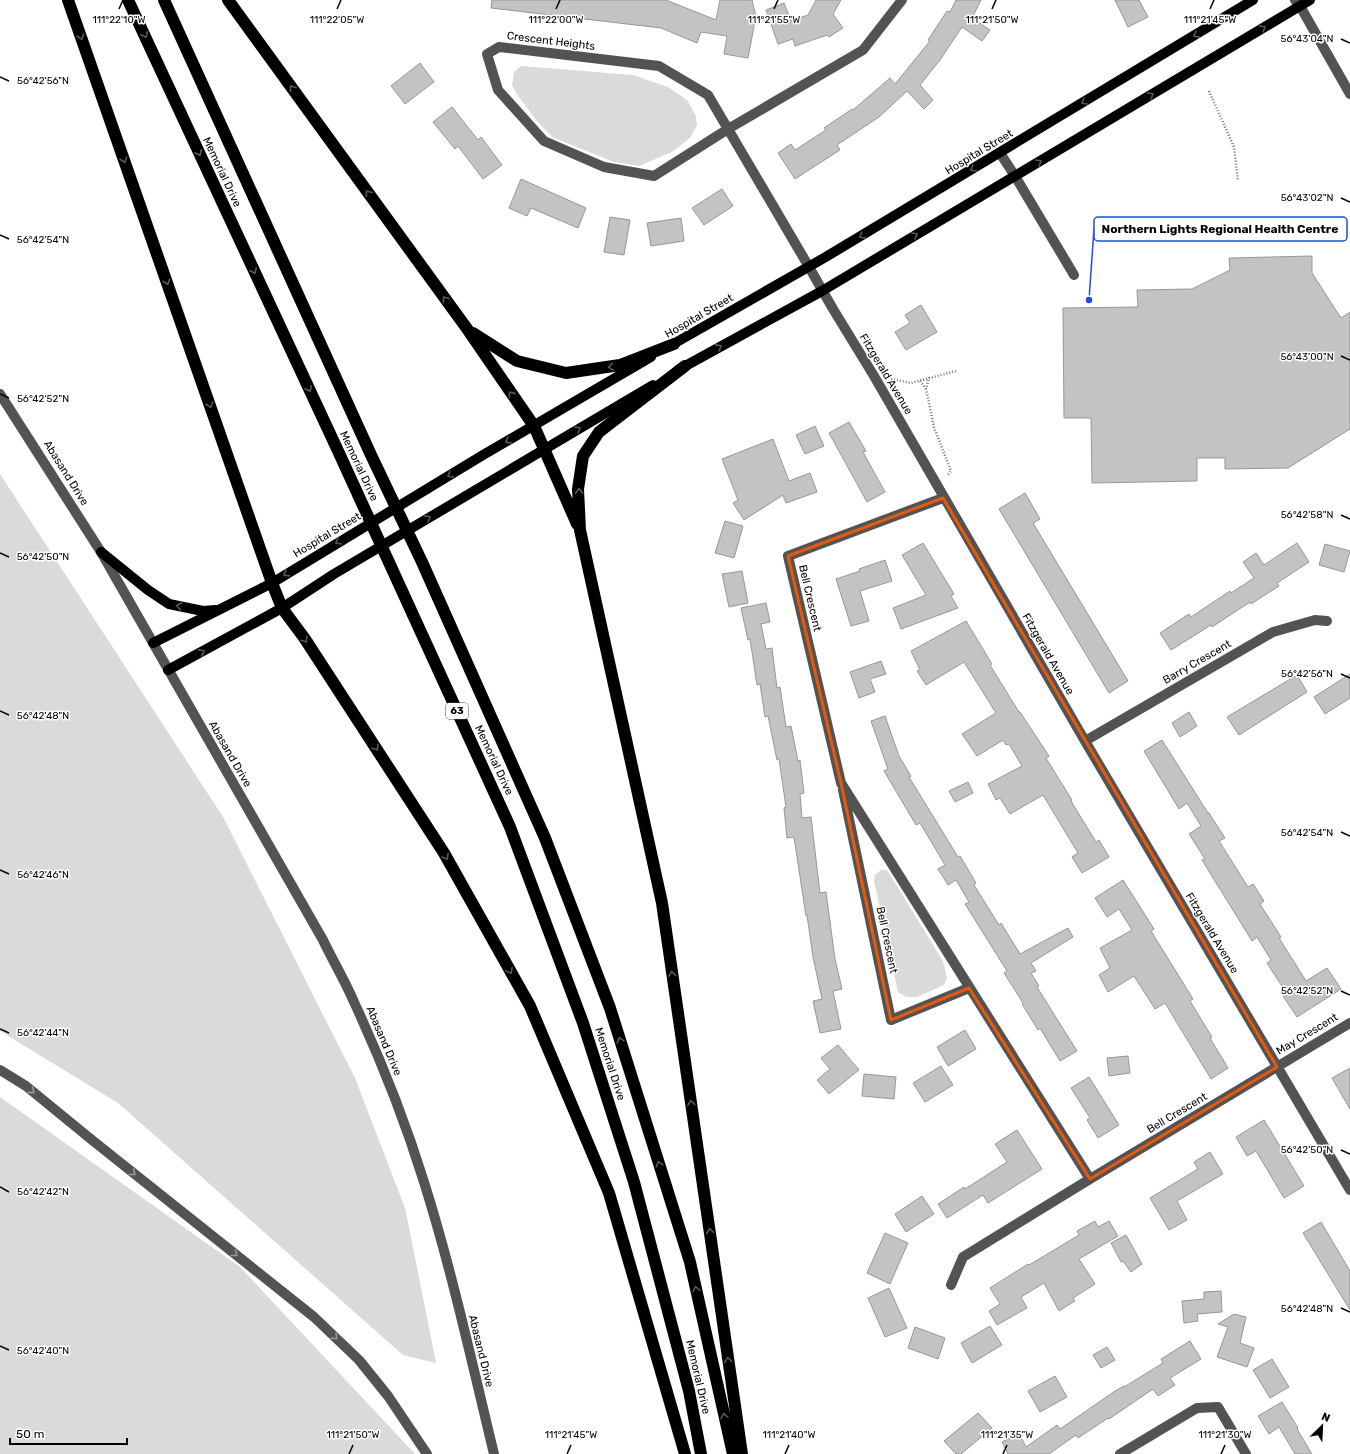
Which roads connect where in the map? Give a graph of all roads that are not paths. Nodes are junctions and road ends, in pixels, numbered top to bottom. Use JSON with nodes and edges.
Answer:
{"nodes":[{"id":1,"x":68,"y":0,"type":"edge"},
{"id":2,"x":128,"y":0,"type":"edge"},
{"id":3,"x":164,"y":0,"type":"edge"},
{"id":4,"x":228,"y":0,"type":"edge"},
{"id":5,"x":902,"y":0,"type":"edge"},
{"id":6,"x":1253,"y":0,"type":"edge"},
{"id":7,"x":1310,"y":0,"type":"edge"},
{"id":8,"x":1297,"y":3,"type":"edge"},
{"id":9,"x":1350,"y":94,"type":"edge"},
{"id":10,"x":728,"y":130,"type":"junction"},
{"id":11,"x":1000,"y":154,"type":"junction"},
{"id":12,"x":1015,"y":176,"type":"junction"},
{"id":13,"x":810,"y":267,"type":"junction"},
{"id":14,"x":1074,"y":275,"type":"dead end"},
{"id":15,"x":822,"y":291,"type":"junction"},
{"id":16,"x":468,"y":330,"type":"junction"},
{"id":17,"x":674,"y":344,"type":"junction"},
{"id":18,"x":685,"y":366,"type":"junction"},
{"id":19,"x":0,"y":394,"type":"edge"},
{"id":20,"x":534,"y":426,"type":"junction"},
{"id":21,"x":544,"y":449,"type":"junction"},
{"id":22,"x":943,"y":498,"type":"junction"},
{"id":23,"x":580,"y":530,"type":"junction"},
{"id":24,"x":101,"y":552,"type":"junction"},
{"id":25,"x":272,"y":583,"type":"junction"},
{"id":26,"x":282,"y":608,"type":"junction"},
{"id":27,"x":218,"y":610,"type":"junction"},
{"id":28,"x":1327,"y":621,"type":"dead end"},
{"id":29,"x":153,"y":643,"type":"junction"},
{"id":30,"x":168,"y":670,"type":"junction"},
{"id":31,"x":1085,"y":741,"type":"junction"},
{"id":32,"x":841,"y":783,"type":"junction"},
{"id":33,"x":969,"y":988,"type":"junction"},
{"id":34,"x":1350,"y":1022,"type":"edge"},
{"id":35,"x":1277,"y":1067,"type":"junction"},
{"id":36,"x":0,"y":1070,"type":"edge"},
{"id":37,"x":1090,"y":1179,"type":"junction"},
{"id":38,"x":1350,"y":1190,"type":"edge"},
{"id":39,"x":951,"y":1285,"type":"dead end"},
{"id":40,"x":427,"y":1454,"type":"edge"},
{"id":41,"x":494,"y":1454,"type":"edge"},
{"id":42,"x":685,"y":1454,"type":"edge"},
{"id":43,"x":701,"y":1454,"type":"edge"},
{"id":44,"x":733,"y":1454,"type":"edge"},
{"id":45,"x":742,"y":1454,"type":"edge"},
{"id":46,"x":1120,"y":1454,"type":"edge"},
{"id":47,"x":1246,"y":1454,"type":"edge"}],
"edges":[{"from":1,"to":25,"type":"highway","one_way":true},
{"from":2,"to":43,"type":"highway","name":"Memorial Drive","number":"63","one_way":true},
{"from":44,"to":3,"type":"highway","name":"Memorial Drive","number":"63","one_way":true},
{"from":16,"to":4,"type":"highway","one_way":true},
{"from":5,"to":10,"type":"street","name":"Crescent Heights"},
{"from":6,"to":11,"type":"main road","name":"Hospital Street","one_way":true},
{"from":7,"to":8,"type":"main road"},
{"from":8,"to":9,"type":"street"},
{"from":12,"to":8,"type":"main road","one_way":true},
{"from":10,"to":10,"type":"street","name":"Crescent Heights"},
{"from":10,"to":13,"type":"street","name":"Fitzgerald Avenue"},
{"from":11,"to":12,"type":"street"},
{"from":11,"to":13,"type":"main road","name":"Hospital Street","one_way":true},
{"from":12,"to":14,"type":"street"},
{"from":15,"to":12,"type":"main road","one_way":true},
{"from":13,"to":15,"type":"street","name":"Fitzgerald Avenue"},
{"from":13,"to":17,"type":"main road","name":"Hospital Street"},
{"from":18,"to":15,"type":"main road","one_way":true},
{"from":15,"to":22,"type":"street","name":"Fitzgerald Avenue"},
{"from":17,"to":16,"type":"highway","one_way":true},
{"from":20,"to":16,"type":"highway","one_way":true},
{"from":17,"to":20,"type":"main road","name":"Hospital Street"},
{"from":21,"to":18,"type":"main road","one_way":true},
{"from":23,"to":18,"type":"highway","one_way":true},
{"from":19,"to":24,"type":"street","name":"Abasand Drive"},
{"from":20,"to":21,"type":"highway"},
{"from":20,"to":25,"type":"main road","name":"Hospital Street","one_way":true},
{"from":21,"to":23,"type":"highway"},
{"from":26,"to":21,"type":"main road","one_way":true},
{"from":22,"to":31,"type":"street","name":"Fitzgerald Avenue"},
{"from":22,"to":32,"type":"street","name":"Bell Crescent"},
{"from":45,"to":23,"type":"highway","one_way":true},
{"from":27,"to":24,"type":"main road","one_way":true},
{"from":24,"to":29,"type":"street","name":"Abasand Drive"},
{"from":25,"to":26,"type":"highway"},
{"from":25,"to":27,"type":"main road","name":"Hospital Street"},
{"from":30,"to":26,"type":"main road","one_way":true},
{"from":26,"to":42,"type":"highway","one_way":true},
{"from":27,"to":29,"type":"main road","name":"Hospital Street"},
{"from":28,"to":31,"type":"street","name":"Barry Crescent"},
{"from":29,"to":30,"type":"street","name":"Abasand Drive"},
{"from":30,"to":41,"type":"street","name":"Abasand Drive"},
{"from":31,"to":35,"type":"street","name":"Fitzgerald Avenue"},
{"from":32,"to":33,"type":"street","name":"Bell Crescent"},
{"from":32,"to":33,"type":"street","name":"Bell Crescent"},
{"from":33,"to":37,"type":"street","name":"Bell Crescent"},
{"from":34,"to":35,"type":"street","name":"May Crescent"},
{"from":35,"to":37,"type":"street","name":"Bell Crescent"},
{"from":35,"to":38,"type":"street","name":"Fitzgerald Avenue"},
{"from":36,"to":40,"type":"street","one_way":true},
{"from":37,"to":39,"type":"street","name":"Bell Crescent"},
{"from":46,"to":47,"type":"street"}]}
